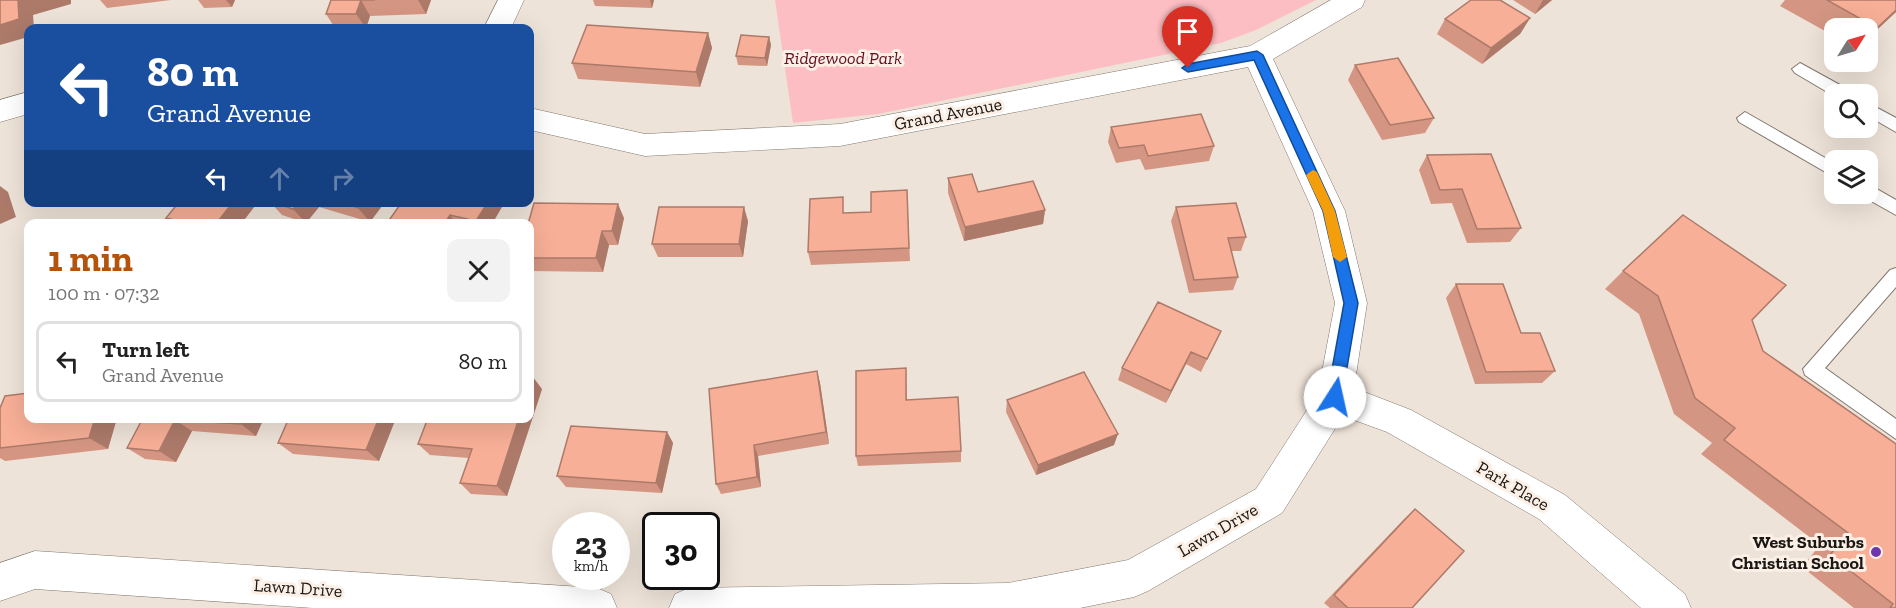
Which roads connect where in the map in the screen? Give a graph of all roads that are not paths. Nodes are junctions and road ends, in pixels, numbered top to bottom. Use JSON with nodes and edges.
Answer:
{"nodes":[{"id":1,"x":511,"y":0,"type":"edge"},
{"id":2,"x":1352,"y":0,"type":"edge"},
{"id":3,"x":500,"y":24,"type":"edge"},
{"id":4,"x":1257,"y":55,"type":"junction"},
{"id":5,"x":1800,"y":69,"type":"dead end"},
{"id":6,"x":1826,"y":84,"type":"edge"},
{"id":7,"x":24,"y":104,"type":"edge"},
{"id":8,"x":0,"y":111,"type":"edge"},
{"id":9,"x":1878,"y":115,"type":"edge"},
{"id":10,"x":1745,"y":118,"type":"dead end"},
{"id":11,"x":534,"y":120,"type":"edge"},
{"id":12,"x":1896,"y":126,"type":"edge"},
{"id":13,"x":1824,"y":165,"type":"edge"},
{"id":14,"x":1878,"y":197,"type":"edge"},
{"id":15,"x":1896,"y":208,"type":"edge"},
{"id":16,"x":1896,"y":275,"type":"edge"},
{"id":17,"x":1335,"y":397,"type":"junction"},
{"id":18,"x":1896,"y":430,"type":"edge"},
{"id":19,"x":0,"y":582,"type":"edge"},
{"id":20,"x":597,"y":608,"type":"edge"},
{"id":21,"x":690,"y":608,"type":"edge"},
{"id":22,"x":1671,"y":608,"type":"edge"}],
"edges":[{"from":1,"to":3,"type":"street"},
{"from":2,"to":4,"type":"street","name":"Grand Avenue"},
{"from":4,"to":11,"type":"street","name":"Grand Avenue"},
{"from":4,"to":17,"type":"street","name":"Lawn Drive"},
{"from":5,"to":6,"type":"lane"},
{"from":7,"to":8,"type":"street"},
{"from":9,"to":12,"type":"lane"},
{"from":10,"to":13,"type":"lane"},
{"from":14,"to":15,"type":"lane"},
{"from":16,"to":18,"type":"lane"},
{"from":17,"to":21,"type":"street","name":"Lawn Drive"},
{"from":17,"to":22,"type":"street","name":"Park Place"},
{"from":19,"to":20,"type":"street","name":"Lawn Drive"}]}
